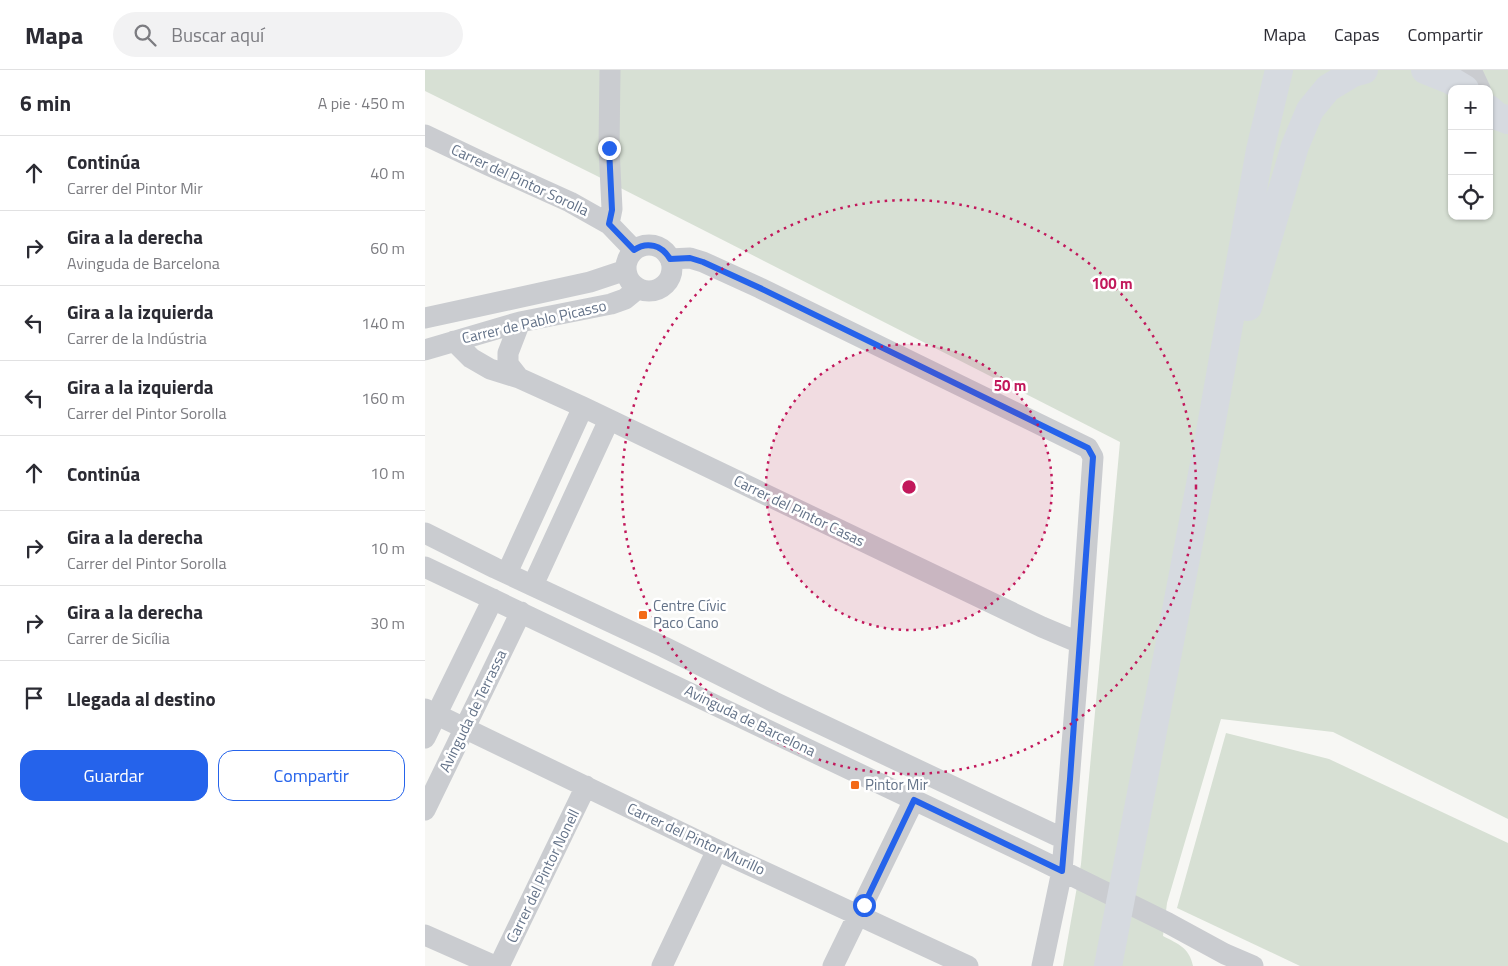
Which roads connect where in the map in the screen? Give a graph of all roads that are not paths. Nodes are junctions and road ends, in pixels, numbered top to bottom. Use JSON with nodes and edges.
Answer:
{"nodes":[{"id":1,"x":610,"y":70,"type":"edge"},
{"id":2,"x":1279,"y":70,"type":"edge"},
{"id":3,"x":1364,"y":70,"type":"edge"},
{"id":4,"x":1425,"y":70,"type":"edge"},
{"id":5,"x":1471,"y":70,"type":"edge"},
{"id":6,"x":1458,"y":85,"type":"edge"},
{"id":7,"x":1478,"y":85,"type":"edge"},
{"id":8,"x":425,"y":135,"type":"edge"},
{"id":9,"x":609,"y":224,"type":"junction"},
{"id":10,"x":670,"y":259,"type":"junction"},
{"id":11,"x":630,"y":260,"type":"junction"},
{"id":12,"x":640,"y":289,"type":"junction"},
{"id":13,"x":425,"y":318,"type":"edge"},
{"id":14,"x":520,"y":322,"type":"junction"},
{"id":15,"x":454,"y":341,"type":"junction"},
{"id":16,"x":425,"y":350,"type":"edge"},
{"id":17,"x":519,"y":378,"type":"junction"},
{"id":18,"x":583,"y":407,"type":"junction"},
{"id":19,"x":609,"y":420,"type":"junction"},
{"id":20,"x":1208,"y":443,"type":"junction"},
{"id":21,"x":425,"y":533,"type":"edge"},
{"id":22,"x":425,"y":567,"type":"edge"},
{"id":23,"x":507,"y":573,"type":"junction"},
{"id":24,"x":533,"y":585,"type":"junction"},
{"id":25,"x":493,"y":599,"type":"junction"},
{"id":26,"x":521,"y":612,"type":"junction"},
{"id":27,"x":1080,"y":643,"type":"junction"},
{"id":28,"x":431,"y":711,"type":"edge"},
{"id":29,"x":465,"y":728,"type":"junction"},
{"id":30,"x":425,"y":738,"type":"edge"},
{"id":31,"x":586,"y":786,"type":"junction"},
{"id":32,"x":914,"y":800,"type":"junction"},
{"id":33,"x":425,"y":810,"type":"edge"},
{"id":34,"x":1064,"y":839,"type":"junction"},
{"id":35,"x":717,"y":850,"type":"junction"},
{"id":36,"x":1067,"y":874,"type":"junction"},
{"id":37,"x":858,"y":915,"type":"junction"},
{"id":38,"x":425,"y":935,"type":"edge"},
{"id":39,"x":1222,"y":960,"type":"edge"},
{"id":40,"x":495,"y":966,"type":"edge"},
{"id":41,"x":499,"y":966,"type":"edge"},
{"id":42,"x":662,"y":966,"type":"edge"},
{"id":43,"x":833,"y":966,"type":"edge"},
{"id":44,"x":968,"y":966,"type":"edge"},
{"id":45,"x":1042,"y":966,"type":"edge"},
{"id":46,"x":1108,"y":966,"type":"edge"},
{"id":47,"x":1253,"y":966,"type":"edge"}],
"edges":[{"from":1,"to":9,"type":"street"},
{"from":2,"to":20,"type":"street"},
{"from":3,"to":20,"type":"street"},
{"from":4,"to":6,"type":"street"},
{"from":5,"to":7,"type":"street"},
{"from":8,"to":9,"type":"street","name":"Carrer del Pintor Sorolla"},
{"from":9,"to":11,"type":"street","name":"Carrer del Pintor Sorolla"},
{"from":10,"to":11,"type":"street"},
{"from":10,"to":12,"type":"street"},
{"from":10,"to":27,"type":"street"},
{"from":11,"to":12,"type":"street"},
{"from":11,"to":13,"type":"street","name":"Carrer de Pablo Picasso"},
{"from":12,"to":14,"type":"street","name":"Carrer de Pablo Picasso"},
{"from":14,"to":15,"type":"street","name":"Carrer de Pablo Picasso"},
{"from":14,"to":17,"type":"street"},
{"from":15,"to":16,"type":"street","name":"Carrer de Pablo Picasso"},
{"from":15,"to":17,"type":"street","name":"Carrer del Pintor Casas"},
{"from":17,"to":18,"type":"street","name":"Carrer del Pintor Casas"},
{"from":18,"to":19,"type":"street","name":"Carrer del Pintor Casas"},
{"from":18,"to":23,"type":"street"},
{"from":19,"to":24,"type":"street"},
{"from":19,"to":27,"type":"street","name":"Carrer del Pintor Casas"},
{"from":20,"to":46,"type":"street"},
{"from":21,"to":23,"type":"street","name":"Avinguda de Barcelona"},
{"from":22,"to":25,"type":"street","name":"Avinguda de Barcelona"},
{"from":23,"to":24,"type":"street","name":"Avinguda de Barcelona"},
{"from":24,"to":34,"type":"street","name":"Avinguda de Barcelona"},
{"from":25,"to":26,"type":"street","name":"Avinguda de Barcelona"},
{"from":25,"to":28,"type":"street","name":"Avinguda de Terrassa"},
{"from":26,"to":29,"type":"street","name":"Avinguda de Terrassa"},
{"from":26,"to":32,"type":"street","name":"Avinguda de Barcelona"},
{"from":27,"to":34,"type":"street"},
{"from":28,"to":29,"type":"street","name":"Carrer del Pintor Murillo"},
{"from":28,"to":30,"type":"street","name":"Avinguda de Terrassa"},
{"from":29,"to":31,"type":"street","name":"Carrer del Pintor Murillo"},
{"from":29,"to":33,"type":"street","name":"Avinguda de Terrassa"},
{"from":31,"to":35,"type":"street","name":"Carrer del Pintor Murillo"},
{"from":31,"to":41,"type":"street","name":"Carrer del Pintor Nonell"},
{"from":32,"to":36,"type":"street","name":"Avinguda de Barcelona"},
{"from":32,"to":37,"type":"street"},
{"from":34,"to":36,"type":"street"},
{"from":35,"to":37,"type":"street","name":"Carrer del Pintor Murillo"},
{"from":35,"to":42,"type":"street"},
{"from":36,"to":39,"type":"street","name":"Avinguda de Barcelona"},
{"from":36,"to":45,"type":"street"},
{"from":37,"to":43,"type":"street"},
{"from":37,"to":44,"type":"street","name":"Carrer del Pintor Murillo"},
{"from":38,"to":40,"type":"street"},
{"from":39,"to":47,"type":"street","name":"Avinguda de Barcelona"}]}
